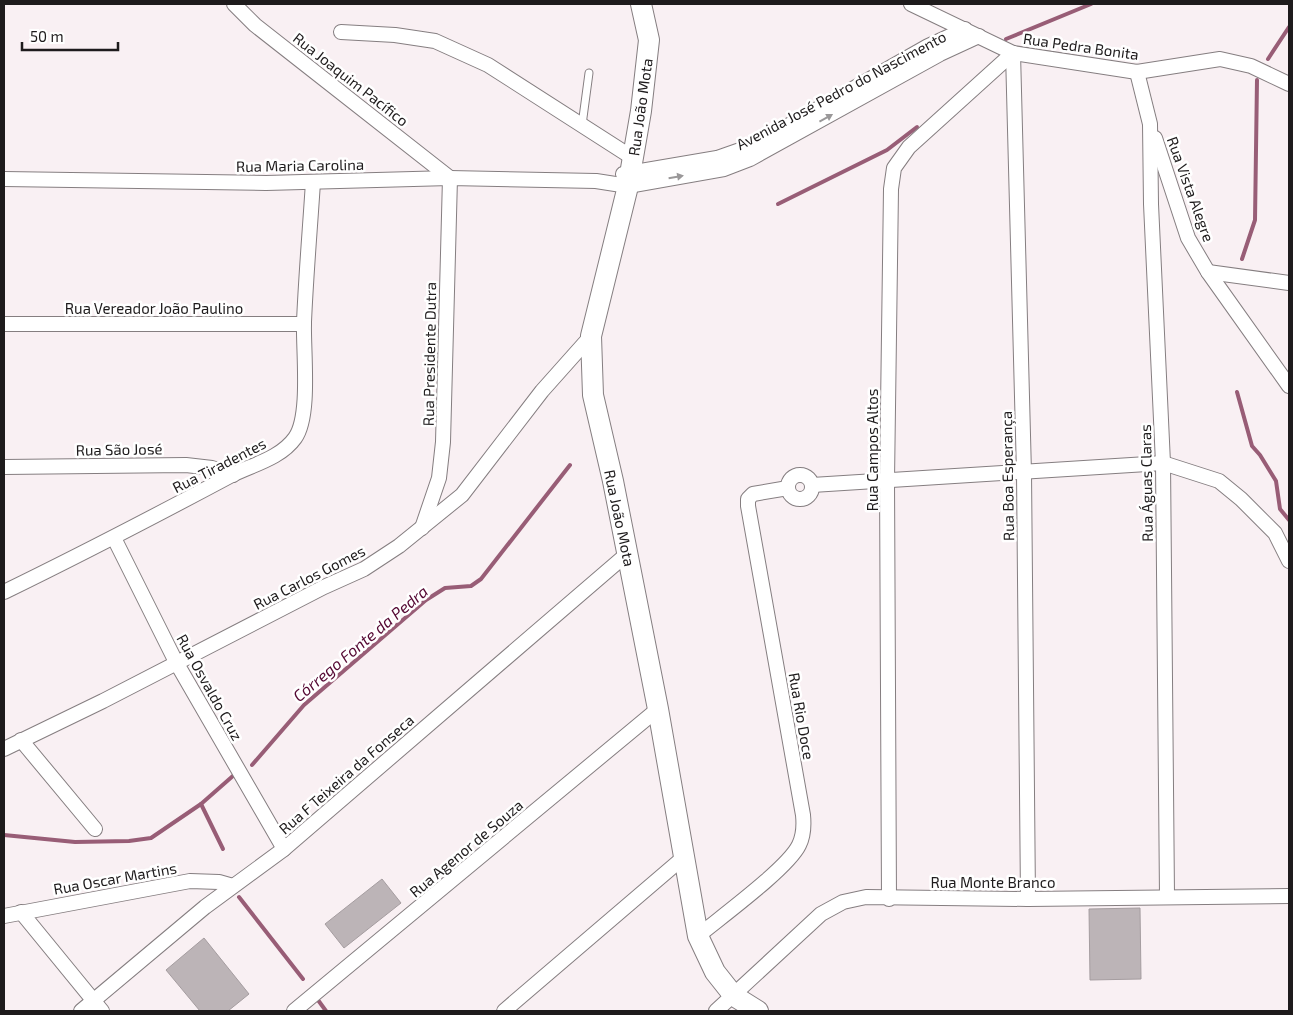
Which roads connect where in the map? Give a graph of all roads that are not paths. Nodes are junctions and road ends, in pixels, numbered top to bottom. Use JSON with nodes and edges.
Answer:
{"nodes":[{"id":1,"x":234,"y":4,"type":"edge"},
{"id":2,"x":642,"y":4,"type":"edge"},
{"id":3,"x":911,"y":4,"type":"edge"},
{"id":4,"x":965,"y":29,"type":"junction"},
{"id":5,"x":341,"y":32,"type":"dead end"},
{"id":6,"x":979,"y":36,"type":"junction"},
{"id":7,"x":1013,"y":53,"type":"junction"},
{"id":8,"x":1137,"y":72,"type":"junction"},
{"id":9,"x":589,"y":73,"type":"dead end"},
{"id":10,"x":1289,"y":84,"type":"edge"},
{"id":11,"x":1150,"y":124,"type":"junction"},
{"id":12,"x":582,"y":125,"type":"junction"},
{"id":13,"x":630,"y":172,"type":"junction"},
{"id":14,"x":450,"y":178,"type":"junction"},
{"id":15,"x":4,"y":179,"type":"edge"},
{"id":16,"x":313,"y":182,"type":"junction"},
{"id":17,"x":1174,"y":200,"type":"junction"},
{"id":18,"x":1151,"y":204,"type":"junction"},
{"id":19,"x":1208,"y":272,"type":"junction"},
{"id":20,"x":1289,"y":283,"type":"edge"},
{"id":21,"x":4,"y":324,"type":"edge"},
{"id":22,"x":304,"y":324,"type":"junction"},
{"id":23,"x":591,"y":336,"type":"junction"},
{"id":24,"x":1289,"y":386,"type":"edge"},
{"id":25,"x":1163,"y":463,"type":"junction"},
{"id":26,"x":4,"y":467,"type":"edge"},
{"id":27,"x":1024,"y":473,"type":"junction"},
{"id":28,"x":233,"y":475,"type":"junction"},
{"id":29,"x":888,"y":480,"type":"junction"},
{"id":30,"x":422,"y":528,"type":"junction"},
{"id":31,"x":114,"y":538,"type":"junction"},
{"id":32,"x":627,"y":554,"type":"junction"},
{"id":33,"x":1289,"y":561,"type":"edge"},
{"id":34,"x":4,"y":592,"type":"edge"},
{"id":35,"x":176,"y":662,"type":"junction"},
{"id":36,"x":658,"y":710,"type":"junction"},
{"id":37,"x":21,"y":740,"type":"junction"},
{"id":38,"x":4,"y":749,"type":"edge"},
{"id":39,"x":95,"y":829,"type":"dead end"},
{"id":40,"x":284,"y":849,"type":"junction"},
{"id":41,"x":684,"y":857,"type":"junction"},
{"id":42,"x":233,"y":886,"type":"junction"},
{"id":43,"x":1167,"y":896,"type":"junction"},
{"id":44,"x":1289,"y":896,"type":"edge"},
{"id":45,"x":890,"y":898,"type":"junction"},
{"id":46,"x":1028,"y":899,"type":"junction"},
{"id":47,"x":21,"y":912,"type":"junction"},
{"id":48,"x":4,"y":916,"type":"edge"},
{"id":49,"x":698,"y":936,"type":"junction"},
{"id":50,"x":734,"y":996,"type":"junction"},
{"id":51,"x":98,"y":1006,"type":"edge"},
{"id":52,"x":81,"y":1011,"type":"edge"},
{"id":53,"x":294,"y":1011,"type":"edge"},
{"id":54,"x":504,"y":1011,"type":"edge"},
{"id":55,"x":716,"y":1011,"type":"edge"},
{"id":56,"x":758,"y":1011,"type":"edge"}],
"edges":[{"from":1,"to":14,"type":"street","name":"Rua Joaquim Pacífico"},
{"from":2,"to":13,"type":"main road","name":"Rua João Mota"},
{"from":3,"to":4,"type":"street","name":"Rua Pedra Bonita"},
{"from":4,"to":6,"type":"street","name":"Rua Pedra Bonita"},
{"from":4,"to":13,"type":"street","name":"Avenida José Pedro do Nascimento"},
{"from":5,"to":12,"type":"street"},
{"from":6,"to":7,"type":"street","name":"Rua Pedra Bonita"},
{"from":13,"to":6,"type":"street","name":"Avenida José Pedro do Nascimento","one_way":true},
{"from":7,"to":8,"type":"street","name":"Rua Pedra Bonita"},
{"from":7,"to":27,"type":"street","name":"Rua Boa Esperança"},
{"from":7,"to":29,"type":"street","name":"Rua Campos Altos"},
{"from":8,"to":10,"type":"street","name":"Rua Pedra Bonita"},
{"from":8,"to":11,"type":"street","name":"Rua Águas Claras"},
{"from":9,"to":12,"type":"lane"},
{"from":11,"to":17,"type":"street","name":"Rua Vista Alegre"},
{"from":11,"to":18,"type":"street","name":"Rua Águas Claras"},
{"from":12,"to":13,"type":"street"},
{"from":13,"to":14,"type":"street","name":"Rua Maria Carolina"},
{"from":13,"to":23,"type":"main road","name":"Rua João Mota"},
{"from":14,"to":16,"type":"street","name":"Rua Maria Carolina"},
{"from":14,"to":30,"type":"street","name":"Rua Presidente Dutra"},
{"from":15,"to":16,"type":"street","name":"Rua Maria Carolina"},
{"from":16,"to":22,"type":"street","name":"Rua Tiradentes"},
{"from":17,"to":18,"type":"street"},
{"from":17,"to":19,"type":"street","name":"Rua Vista Alegre"},
{"from":18,"to":25,"type":"street","name":"Rua Águas Claras"},
{"from":19,"to":20,"type":"street"},
{"from":19,"to":24,"type":"street","name":"Rua Vista Alegre"},
{"from":21,"to":22,"type":"street","name":"Rua Vereador João Paulino"},
{"from":22,"to":28,"type":"street","name":"Rua Tiradentes"},
{"from":23,"to":30,"type":"street","name":"Rua Carlos Gomes"},
{"from":23,"to":32,"type":"main road","name":"Rua João Mota"},
{"from":25,"to":27,"type":"street"},
{"from":25,"to":33,"type":"street"},
{"from":25,"to":43,"type":"street","name":"Rua Águas Claras"},
{"from":26,"to":28,"type":"street","name":"Rua São José"},
{"from":27,"to":29,"type":"street"},
{"from":27,"to":46,"type":"street","name":"Rua Boa Esperança"},
{"from":28,"to":31,"type":"street","name":"Rua Tiradentes"},
{"from":29,"to":45,"type":"street","name":"Rua Campos Altos"},
{"from":29,"to":49,"type":"street","name":"Rua Rio Doce"},
{"from":30,"to":35,"type":"street","name":"Rua Carlos Gomes"},
{"from":31,"to":34,"type":"street","name":"Rua Tiradentes"},
{"from":31,"to":35,"type":"street","name":"Rua Osvaldo Cruz"},
{"from":32,"to":36,"type":"main road","name":"Rua João Mota"},
{"from":32,"to":40,"type":"street","name":"Rua F Teixeira da Fonseca"},
{"from":35,"to":37,"type":"street","name":"Rua Carlos Gomes"},
{"from":35,"to":40,"type":"street","name":"Rua Osvaldo Cruz"},
{"from":36,"to":41,"type":"main road","name":"Rua João Mota"},
{"from":36,"to":53,"type":"street","name":"Rua Agenor de Souza"},
{"from":37,"to":38,"type":"street","name":"Rua Carlos Gomes"},
{"from":37,"to":39,"type":"street"},
{"from":40,"to":42,"type":"street","name":"Rua F Teixeira da Fonseca"},
{"from":41,"to":49,"type":"main road","name":"Rua João Mota"},
{"from":41,"to":54,"type":"street"},
{"from":42,"to":47,"type":"street","name":"Rua Oscar Martins"},
{"from":42,"to":51,"type":"street","name":"Rua F Teixeira da Fonseca"},
{"from":43,"to":44,"type":"street","name":"Rua Monte Branco"},
{"from":43,"to":46,"type":"street","name":"Rua Monte Branco"},
{"from":45,"to":46,"type":"street","name":"Rua Monte Branco"},
{"from":45,"to":50,"type":"street","name":"Rua Monte Branco"},
{"from":47,"to":48,"type":"street","name":"Rua Oscar Martins"},
{"from":47,"to":51,"type":"street"},
{"from":49,"to":50,"type":"main road","name":"Rua João Mota"},
{"from":50,"to":55,"type":"street","name":"Rua Monte Branco"},
{"from":50,"to":56,"type":"main road","name":"Rua João Mota"},
{"from":51,"to":52,"type":"street","name":"Rua F Teixeira da Fonseca"}]}
